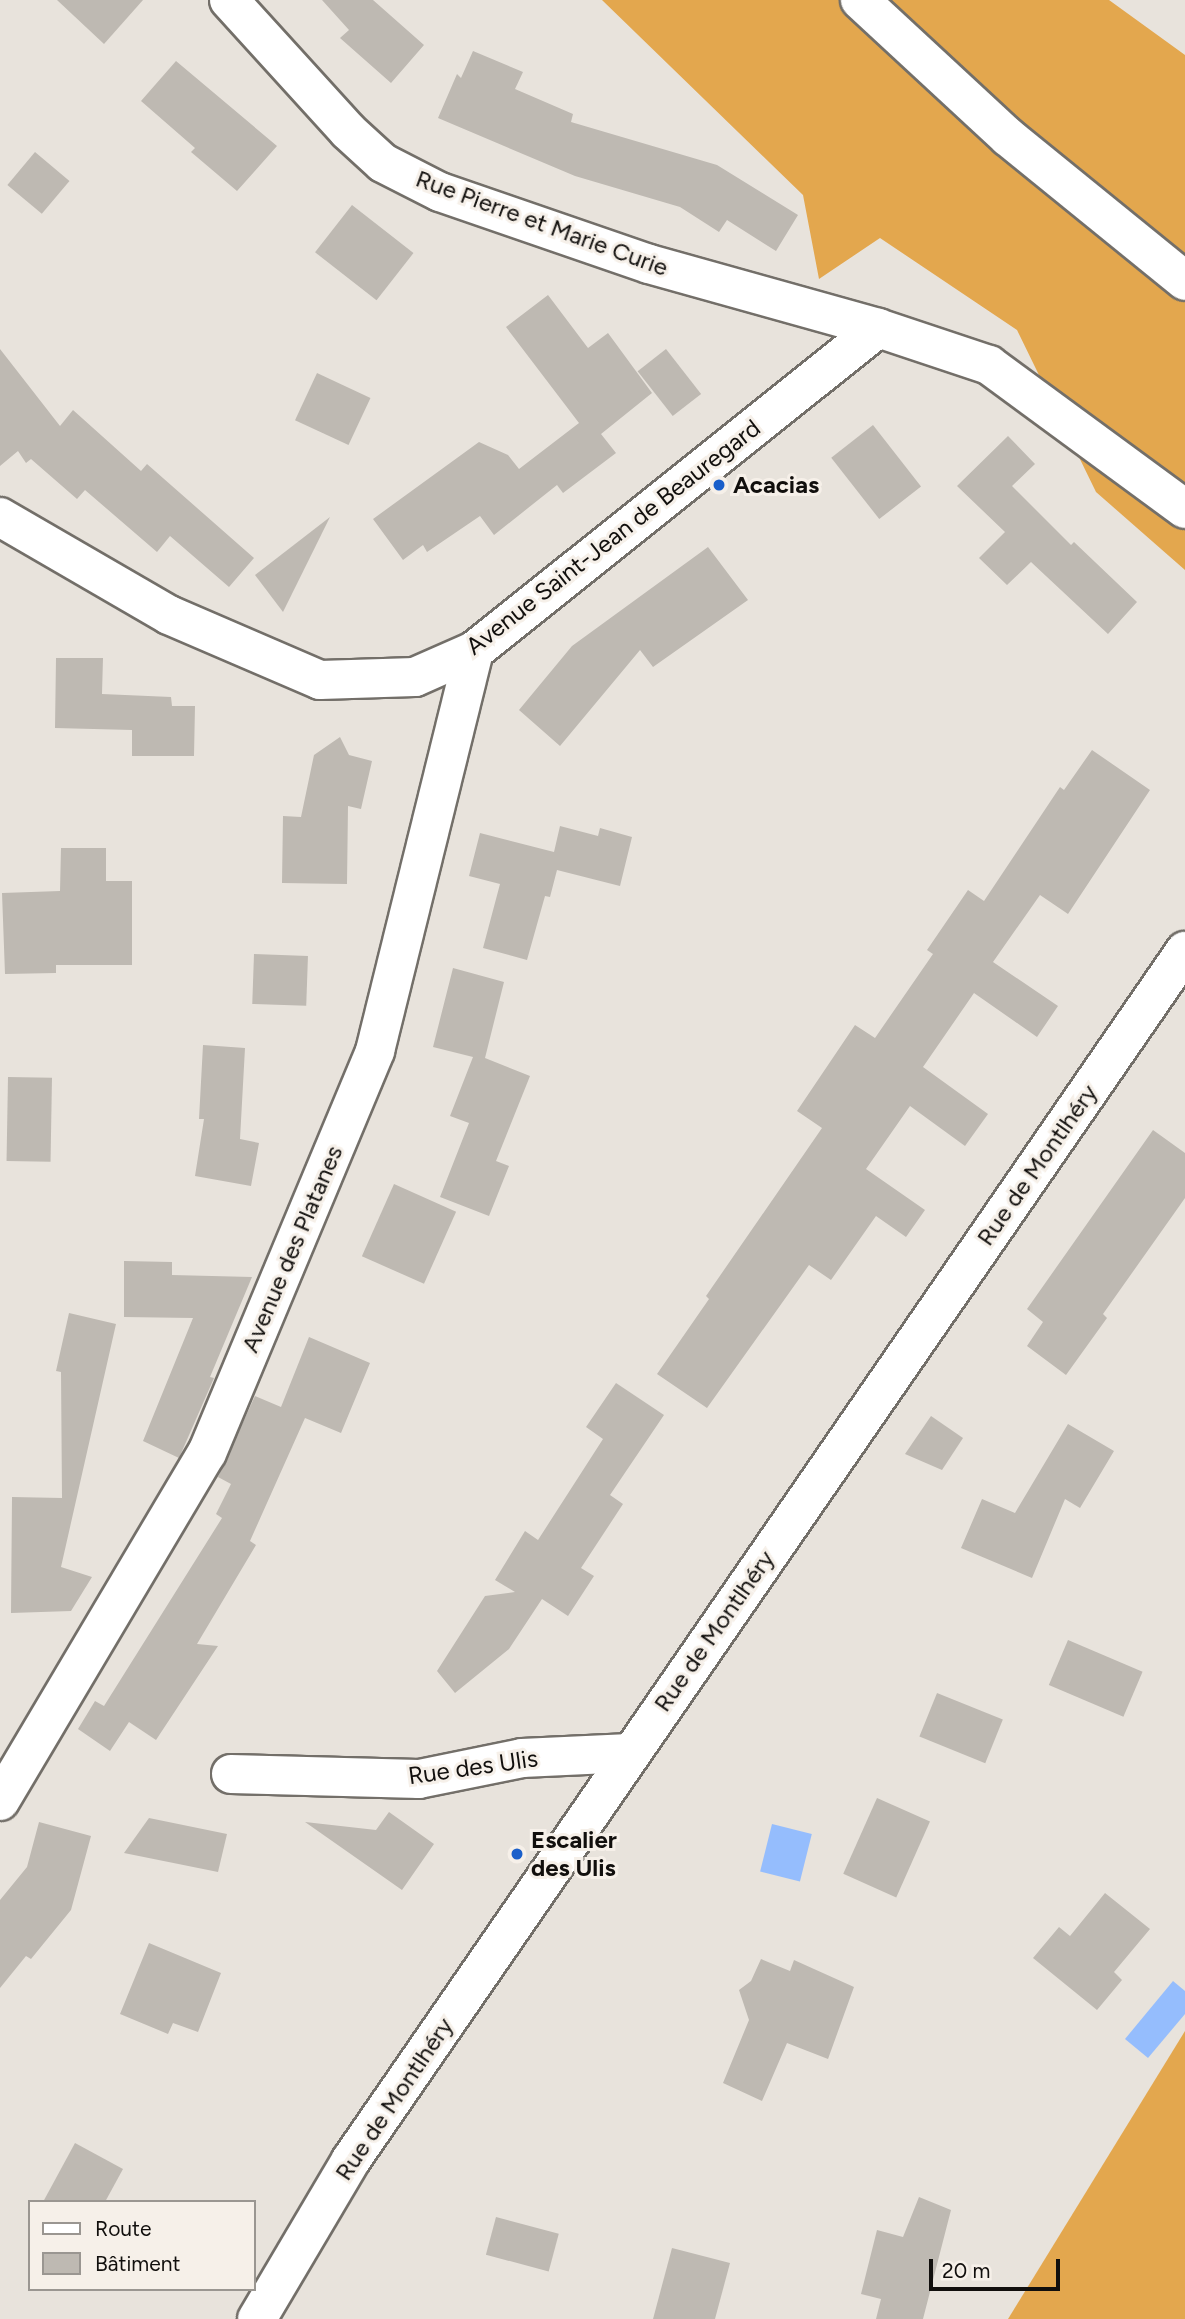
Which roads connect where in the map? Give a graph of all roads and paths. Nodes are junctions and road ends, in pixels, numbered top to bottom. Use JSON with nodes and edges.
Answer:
{"nodes":[{"id":1,"x":229,"y":0,"type":"edge"},
{"id":2,"x":860,"y":0,"type":"edge"},
{"id":3,"x":1185,"y":281,"type":"edge"},
{"id":4,"x":878,"y":328,"type":"junction"},
{"id":5,"x":1185,"y":509,"type":"edge"},
{"id":6,"x":0,"y":517,"type":"edge"},
{"id":7,"x":474,"y":651,"type":"junction"},
{"id":8,"x":1185,"y":951,"type":"edge"},
{"id":9,"x":630,"y":1753,"type":"junction"},
{"id":10,"x":232,"y":1774,"type":"dead end"},
{"id":11,"x":0,"y":1801,"type":"edge"},
{"id":12,"x":257,"y":2319,"type":"edge"}],
"edges":[{"from":1,"to":4,"type":"street","name":"Rue Pierre et Marie Curie"},
{"from":2,"to":3,"type":"street"},
{"from":4,"to":5,"type":"street"},
{"from":4,"to":7,"type":"street","name":"Avenue Saint-Jean de Beauregard"},
{"from":6,"to":7,"type":"street","name":"Avenue Saint-Jean de Beauregard"},
{"from":7,"to":11,"type":"street","name":"Avenue des Platanes"},
{"from":8,"to":9,"type":"street","name":"Rue de Montlhéry"},
{"from":9,"to":10,"type":"street","name":"Rue des Ulis"},
{"from":9,"to":12,"type":"street","name":"Rue de Montlhéry"}]}
